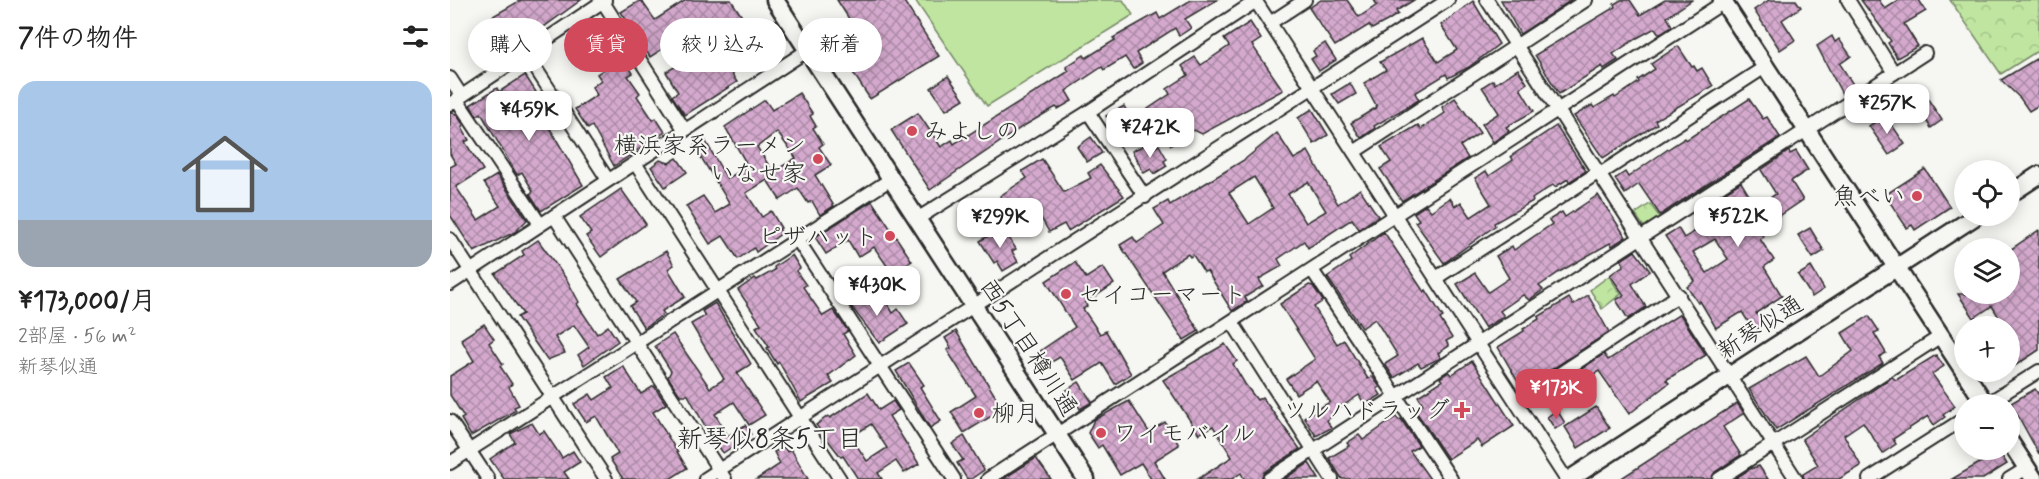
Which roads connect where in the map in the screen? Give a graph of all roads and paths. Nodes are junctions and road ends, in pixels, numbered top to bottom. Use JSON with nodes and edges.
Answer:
{"nodes":[{"id":1,"x":775,"y":0,"type":"edge"},
{"id":2,"x":1305,"y":0,"type":"edge"},
{"id":3,"x":1448,"y":0,"type":"edge"},
{"id":4,"x":1487,"y":0,"type":"edge"},
{"id":5,"x":1586,"y":0,"type":"edge"},
{"id":6,"x":1848,"y":0,"type":"edge"},
{"id":7,"x":604,"y":1,"type":"edge"},
{"id":8,"x":1255,"y":1,"type":"edge"},
{"id":9,"x":1724,"y":1,"type":"edge"},
{"id":10,"x":1270,"y":23,"type":"junction"},
{"id":11,"x":552,"y":35,"type":"edge"},
{"id":12,"x":798,"y":35,"type":"edge"},
{"id":13,"x":1516,"y":46,"type":"junction"},
{"id":14,"x":1925,"y":53,"type":"dead end"},
{"id":15,"x":798,"y":56,"type":"edge"},
{"id":16,"x":1766,"y":67,"type":"junction"},
{"id":17,"x":496,"y":72,"type":"edge"},
{"id":18,"x":538,"y":72,"type":"edge"},
{"id":19,"x":822,"y":72,"type":"edge"},
{"id":20,"x":1894,"y":74,"type":"junction"},
{"id":21,"x":450,"y":78,"type":"edge"},
{"id":22,"x":1312,"y":89,"type":"junction"},
{"id":23,"x":456,"y":99,"type":"edge"},
{"id":24,"x":1558,"y":110,"type":"junction"},
{"id":25,"x":1088,"y":112,"type":"junction"},
{"id":26,"x":684,"y":129,"type":"junction"},
{"id":27,"x":1807,"y":131,"type":"junction"},
{"id":28,"x":1354,"y":152,"type":"junction"},
{"id":29,"x":635,"y":163,"type":"junction"},
{"id":30,"x":1599,"y":173,"type":"junction"},
{"id":31,"x":2039,"y":175,"type":"edge"},
{"id":32,"x":891,"y":179,"type":"junction"},
{"id":33,"x":609,"y":180,"type":"junction"},
{"id":34,"x":2020,"y":187,"type":"edge"},
{"id":35,"x":1145,"y":197,"type":"junction"},
{"id":36,"x":554,"y":216,"type":"junction"},
{"id":37,"x":1395,"y":216,"type":"junction"},
{"id":38,"x":917,"y":219,"type":"junction"},
{"id":39,"x":540,"y":224,"type":"junction"},
{"id":40,"x":1961,"y":226,"type":"edge"},
{"id":41,"x":1642,"y":238,"type":"junction"},
{"id":42,"x":450,"y":239,"type":"edge"},
{"id":43,"x":797,"y":239,"type":"junction"},
{"id":44,"x":1896,"y":268,"type":"junction"},
{"id":45,"x":1312,"y":270,"type":"junction"},
{"id":46,"x":471,"y":272,"type":"junction"},
{"id":47,"x":1436,"y":278,"type":"junction"},
{"id":48,"x":450,"y":284,"type":"edge"},
{"id":49,"x":717,"y":291,"type":"junction"},
{"id":50,"x":1679,"y":295,"type":"junction"},
{"id":51,"x":975,"y":307,"type":"junction"},
{"id":52,"x":1232,"y":322,"type":"junction"},
{"id":53,"x":1941,"y":336,"type":"junction"},
{"id":54,"x":636,"y":343,"type":"junction"},
{"id":55,"x":1478,"y":343,"type":"junction"},
{"id":56,"x":881,"y":365,"type":"junction"},
{"id":57,"x":2039,"y":371,"type":"edge"},
{"id":58,"x":1730,"y":375,"type":"junction"},
{"id":59,"x":1979,"y":394,"type":"edge"},
{"id":60,"x":2003,"y":394,"type":"edge"},
{"id":61,"x":553,"y":397,"type":"junction"},
{"id":62,"x":1395,"y":397,"type":"junction"},
{"id":63,"x":1517,"y":402,"type":"junction"},
{"id":64,"x":801,"y":417,"type":"junction"},
{"id":65,"x":450,"y":421,"type":"edge"},
{"id":66,"x":1954,"y":425,"type":"edge"},
{"id":67,"x":1057,"y":435,"type":"junction"},
{"id":68,"x":1773,"y":444,"type":"junction"},
{"id":69,"x":1314,"y":450,"type":"junction"},
{"id":70,"x":469,"y":451,"type":"junction"},
{"id":71,"x":2020,"y":457,"type":"edge"},
{"id":72,"x":450,"y":463,"type":"edge"},
{"id":73,"x":2031,"y":473,"type":"edge"},
{"id":74,"x":722,"y":475,"type":"edge"},
{"id":75,"x":488,"y":479,"type":"edge"},
{"id":76,"x":606,"y":479,"type":"edge"},
{"id":77,"x":705,"y":479,"type":"edge"},
{"id":78,"x":840,"y":479,"type":"edge"},
{"id":79,"x":954,"y":479,"type":"edge"},
{"id":80,"x":988,"y":479,"type":"edge"},
{"id":81,"x":1086,"y":479,"type":"edge"},
{"id":82,"x":1269,"y":479,"type":"edge"},
{"id":83,"x":1332,"y":479,"type":"edge"},
{"id":84,"x":1451,"y":479,"type":"edge"},
{"id":85,"x":1568,"y":479,"type":"edge"},
{"id":86,"x":1719,"y":479,"type":"edge"},
{"id":87,"x":1796,"y":479,"type":"edge"},
{"id":88,"x":1869,"y":479,"type":"edge"},
{"id":89,"x":2009,"y":479,"type":"edge"}],
"edges":[{"from":1,"to":12,"type":"street","name":"西5丁目樽川通"},
{"from":2,"to":10,"type":"street"},
{"from":3,"to":22,"type":"street"},
{"from":4,"to":13,"type":"street"},
{"from":5,"to":13,"type":"street"},
{"from":6,"to":20,"type":"street"},
{"from":7,"to":11,"type":"street"},
{"from":7,"to":26,"type":"street"},
{"from":8,"to":10,"type":"street"},
{"from":8,"to":25,"type":"street"},
{"from":9,"to":16,"type":"street"},
{"from":9,"to":24,"type":"street"},
{"from":10,"to":22,"type":"street"},
{"from":13,"to":24,"type":"street"},
{"from":13,"to":28,"type":"street"},
{"from":14,"to":20,"type":"street"},
{"from":15,"to":26,"type":"street"},
{"from":16,"to":27,"type":"street"},
{"from":16,"to":30,"type":"street"},
{"from":17,"to":23,"type":"street"},
{"from":18,"to":33,"type":"street"},
{"from":19,"to":32,"type":"street","name":"西5丁目樽川通"},
{"from":20,"to":27,"type":"street"},
{"from":21,"to":23,"type":"street"},
{"from":22,"to":28,"type":"street"},
{"from":22,"to":35,"type":"street"},
{"from":23,"to":39,"type":"street"},
{"from":24,"to":30,"type":"street"},
{"from":24,"to":37,"type":"street"},
{"from":25,"to":35,"type":"street"},
{"from":25,"to":38,"type":"street"},
{"from":26,"to":29,"type":"street"},
{"from":27,"to":41,"type":"street"},
{"from":27,"to":44,"type":"street"},
{"from":28,"to":37,"type":"street"},
{"from":29,"to":33,"type":"street"},
{"from":29,"to":49,"type":"street"},
{"from":30,"to":41,"type":"street"},
{"from":30,"to":47,"type":"street"},
{"from":31,"to":34,"type":"street"},
{"from":32,"to":38,"type":"street","name":"西5丁目樽川通"},
{"from":32,"to":43,"type":"street"},
{"from":33,"to":36,"type":"street"},
{"from":35,"to":51,"type":"street"},
{"from":36,"to":39,"type":"street"},
{"from":36,"to":54,"type":"street"},
{"from":37,"to":45,"type":"street"},
{"from":37,"to":47,"type":"street"},
{"from":38,"to":51,"type":"street","name":"西5丁目樽川通"},
{"from":39,"to":46,"type":"street"},
{"from":40,"to":44,"type":"street","name":"新琴似通"},
{"from":41,"to":50,"type":"street"},
{"from":41,"to":55,"type":"street"},
{"from":42,"to":46,"type":"street"},
{"from":43,"to":49,"type":"street"},
{"from":43,"to":56,"type":"street"},
{"from":44,"to":53,"type":"street"},
{"from":44,"to":58,"type":"street","name":"新琴似通"},
{"from":45,"to":52,"type":"street"},
{"from":45,"to":62,"type":"street"},
{"from":46,"to":48,"type":"street"},
{"from":46,"to":61,"type":"street"},
{"from":47,"to":55,"type":"street"},
{"from":49,"to":54,"type":"street"},
{"from":49,"to":64,"type":"street"},
{"from":50,"to":58,"type":"street"},
{"from":50,"to":63,"type":"street"},
{"from":51,"to":56,"type":"street"},
{"from":51,"to":67,"type":"street","name":"西5丁目樽川通"},
{"from":52,"to":67,"type":"street"},
{"from":52,"to":69,"type":"street"},
{"from":53,"to":59,"type":"street"},
{"from":53,"to":68,"type":"street"},
{"from":54,"to":61,"type":"street"},
{"from":54,"to":74,"type":"street"},
{"from":55,"to":62,"type":"street"},
{"from":55,"to":63,"type":"street"},
{"from":56,"to":64,"type":"street"},
{"from":56,"to":79,"type":"street"},
{"from":57,"to":60,"type":"street"},
{"from":58,"to":68,"type":"street"},
{"from":58,"to":85,"type":"street","name":"新琴似通"},
{"from":61,"to":70,"type":"street"},
{"from":61,"to":76,"type":"street"},
{"from":62,"to":69,"type":"street"},
{"from":62,"to":84,"type":"street"},
{"from":63,"to":85,"type":"street"},
{"from":64,"to":74,"type":"street"},
{"from":64,"to":78,"type":"street"},
{"from":65,"to":70,"type":"street"},
{"from":66,"to":88,"type":"street"},
{"from":67,"to":80,"type":"street"},
{"from":67,"to":81,"type":"street","name":"西5丁目樽川通"},
{"from":68,"to":86,"type":"street"},
{"from":68,"to":87,"type":"street"},
{"from":69,"to":82,"type":"street"},
{"from":69,"to":83,"type":"street"},
{"from":70,"to":72,"type":"street"},
{"from":70,"to":75,"type":"street"},
{"from":71,"to":73,"type":"street"},
{"from":73,"to":89,"type":"street"},
{"from":74,"to":77,"type":"street"}]}
